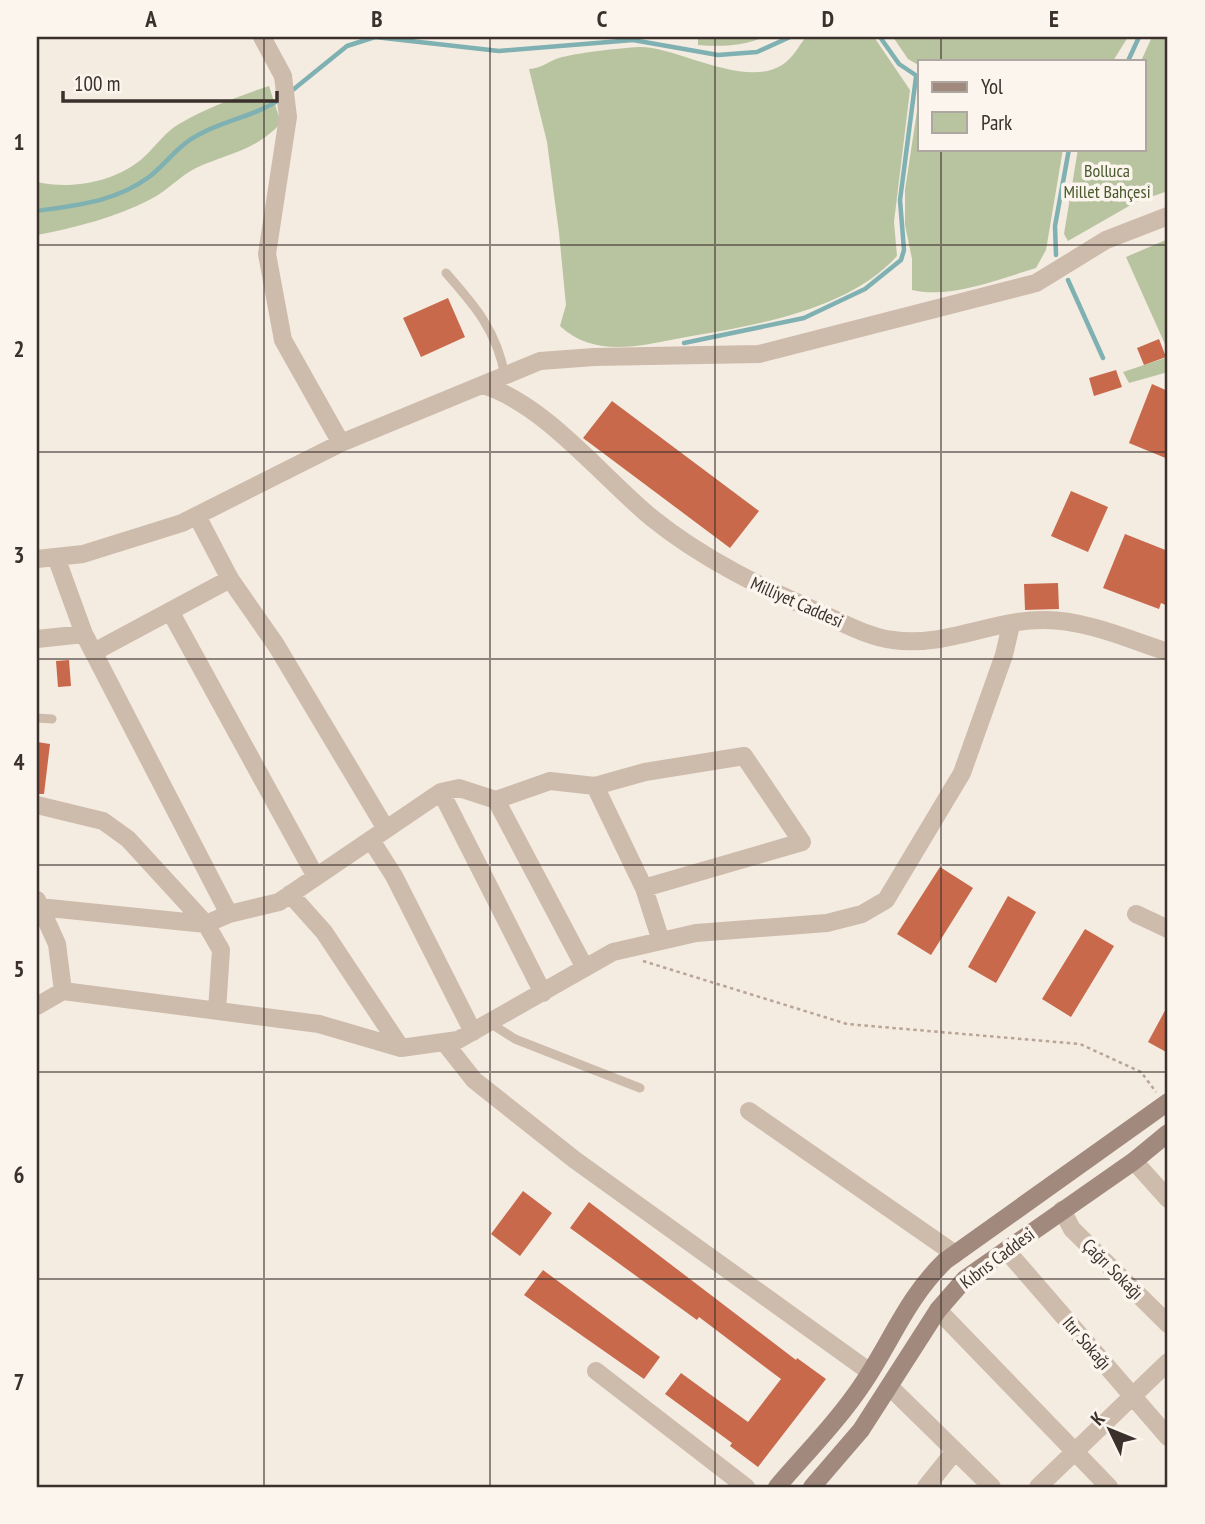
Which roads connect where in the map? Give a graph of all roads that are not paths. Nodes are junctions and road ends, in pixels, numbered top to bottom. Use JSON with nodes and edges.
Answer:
{"nodes":[{"id":1,"x":262,"y":37,"type":"edge"},
{"id":2,"x":1168,"y":216,"type":"edge"},
{"id":3,"x":446,"y":273,"type":"dead end"},
{"id":4,"x":505,"y":376,"type":"junction"},
{"id":5,"x":483,"y":385,"type":"junction"},
{"id":6,"x":341,"y":443,"type":"junction"},
{"id":7,"x":197,"y":516,"type":"junction"},
{"id":8,"x":56,"y":557,"type":"junction"},
{"id":9,"x":37,"y":559,"type":"edge"},
{"id":10,"x":230,"y":579,"type":"junction"},
{"id":11,"x":170,"y":611,"type":"junction"},
{"id":12,"x":1011,"y":625,"type":"junction"},
{"id":13,"x":84,"y":634,"type":"junction"},
{"id":14,"x":37,"y":639,"type":"edge"},
{"id":15,"x":94,"y":652,"type":"junction"},
{"id":16,"x":1168,"y":652,"type":"edge"},
{"id":17,"x":37,"y":719,"type":"edge"},
{"id":18,"x":52,"y":719,"type":"dead end"},
{"id":19,"x":595,"y":786,"type":"junction"},
{"id":20,"x":441,"y":792,"type":"junction"},
{"id":21,"x":496,"y":800,"type":"junction"},
{"id":22,"x":37,"y":805,"type":"edge"},
{"id":23,"x":379,"y":834,"type":"junction"},
{"id":24,"x":316,"y":877,"type":"junction"},
{"id":25,"x":644,"y":888,"type":"junction"},
{"id":26,"x":290,"y":894,"type":"junction"},
{"id":27,"x":38,"y":904,"type":"edge"},
{"id":28,"x":229,"y":914,"type":"junction"},
{"id":29,"x":1136,"y":914,"type":"dead end"},
{"id":30,"x":206,"y":924,"type":"junction"},
{"id":31,"x":1168,"y":929,"type":"edge"},
{"id":32,"x":661,"y":941,"type":"junction"},
{"id":33,"x":585,"y":968,"type":"junction"},
{"id":34,"x":62,"y":991,"type":"junction"},
{"id":35,"x":543,"y":993,"type":"junction"},
{"id":36,"x":37,"y":1006,"type":"edge"},
{"id":37,"x":217,"y":1011,"type":"junction"},
{"id":38,"x":490,"y":1023,"type":"junction"},
{"id":39,"x":472,"y":1032,"type":"junction"},
{"id":40,"x":444,"y":1042,"type":"junction"},
{"id":41,"x":401,"y":1048,"type":"junction"},
{"id":42,"x":640,"y":1088,"type":"dead end"},
{"id":43,"x":1166,"y":1104,"type":"edge"},
{"id":44,"x":749,"y":1111,"type":"dead end"},
{"id":45,"x":1168,"y":1133,"type":"edge"},
{"id":46,"x":1134,"y":1161,"type":"junction"},
{"id":47,"x":1168,"y":1199,"type":"edge"},
{"id":48,"x":1062,"y":1210,"type":"junction"},
{"id":49,"x":1006,"y":1250,"type":"junction"},
{"id":50,"x":955,"y":1254,"type":"junction"},
{"id":51,"x":938,"y":1310,"type":"junction"},
{"id":52,"x":1168,"y":1324,"type":"edge"},
{"id":53,"x":1168,"y":1362,"type":"edge"},
{"id":54,"x":596,"y":1371,"type":"dead end"},
{"id":55,"x":870,"y":1372,"type":"junction"},
{"id":56,"x":890,"y":1387,"type":"junction"},
{"id":57,"x":1133,"y":1396,"type":"junction"},
{"id":58,"x":1168,"y":1437,"type":"edge"},
{"id":59,"x":955,"y":1451,"type":"junction"},
{"id":60,"x":1076,"y":1451,"type":"junction"},
{"id":61,"x":746,"y":1487,"type":"edge"},
{"id":62,"x":777,"y":1487,"type":"edge"},
{"id":63,"x":812,"y":1487,"type":"edge"},
{"id":64,"x":926,"y":1487,"type":"edge"},
{"id":65,"x":992,"y":1487,"type":"edge"},
{"id":66,"x":1038,"y":1487,"type":"edge"},
{"id":67,"x":1109,"y":1487,"type":"edge"}],
"edges":[{"from":1,"to":6,"type":"street"},
{"from":2,"to":4,"type":"street"},
{"from":3,"to":4,"type":"lane"},
{"from":4,"to":5,"type":"street"},
{"from":5,"to":6,"type":"street"},
{"from":5,"to":12,"type":"street","name":"Milliyet Caddesi"},
{"from":6,"to":7,"type":"street"},
{"from":7,"to":8,"type":"street"},
{"from":7,"to":10,"type":"street"},
{"from":8,"to":9,"type":"street"},
{"from":8,"to":13,"type":"street"},
{"from":10,"to":11,"type":"street"},
{"from":10,"to":23,"type":"street"},
{"from":11,"to":15,"type":"street"},
{"from":11,"to":24,"type":"street"},
{"from":12,"to":16,"type":"street","name":"Milliyet Caddesi"},
{"from":12,"to":32,"type":"street"},
{"from":13,"to":14,"type":"street"},
{"from":13,"to":15,"type":"street"},
{"from":15,"to":28,"type":"street"},
{"from":17,"to":18,"type":"lane"},
{"from":19,"to":21,"type":"street"},
{"from":19,"to":25,"type":"street"},
{"from":19,"to":25,"type":"street"},
{"from":20,"to":21,"type":"street"},
{"from":20,"to":23,"type":"street"},
{"from":20,"to":35,"type":"street"},
{"from":21,"to":33,"type":"street"},
{"from":22,"to":30,"type":"street"},
{"from":23,"to":24,"type":"street"},
{"from":23,"to":39,"type":"street"},
{"from":24,"to":26,"type":"street"},
{"from":25,"to":32,"type":"street"},
{"from":26,"to":28,"type":"street"},
{"from":26,"to":41,"type":"street"},
{"from":27,"to":30,"type":"street"},
{"from":27,"to":34,"type":"street"},
{"from":28,"to":30,"type":"street"},
{"from":29,"to":31,"type":"street"},
{"from":30,"to":37,"type":"street"},
{"from":32,"to":33,"type":"street"},
{"from":33,"to":35,"type":"street"},
{"from":34,"to":36,"type":"street"},
{"from":34,"to":37,"type":"street"},
{"from":35,"to":38,"type":"street"},
{"from":37,"to":41,"type":"street"},
{"from":38,"to":39,"type":"street"},
{"from":38,"to":42,"type":"lane"},
{"from":39,"to":40,"type":"street"},
{"from":40,"to":41,"type":"street"},
{"from":40,"to":55,"type":"street"},
{"from":43,"to":50,"type":"main road"},
{"from":44,"to":50,"type":"street"},
{"from":45,"to":46,"type":"main road","name":"Kıbrıs Caddesi"},
{"from":46,"to":47,"type":"street"},
{"from":46,"to":48,"type":"main road","name":"Kıbrıs Caddesi"},
{"from":48,"to":49,"type":"main road","name":"Kıbrıs Caddesi"},
{"from":48,"to":52,"type":"street","name":"Çağrı Sokağı"},
{"from":49,"to":51,"type":"main road","name":"Kıbrıs Caddesi"},
{"from":49,"to":57,"type":"street","name":"Itır Sokağı"},
{"from":50,"to":55,"type":"main road"},
{"from":51,"to":56,"type":"main road","name":"Kıbrıs Caddesi"},
{"from":51,"to":60,"type":"street"},
{"from":53,"to":57,"type":"street"},
{"from":54,"to":61,"type":"street"},
{"from":55,"to":62,"type":"main road"},
{"from":56,"to":59,"type":"street"},
{"from":56,"to":63,"type":"main road","name":"Kıbrıs Caddesi"},
{"from":57,"to":58,"type":"street","name":"Itır Sokağı"},
{"from":57,"to":60,"type":"street"},
{"from":59,"to":64,"type":"street"},
{"from":59,"to":65,"type":"street"},
{"from":60,"to":66,"type":"street"},
{"from":60,"to":67,"type":"street"}]}
